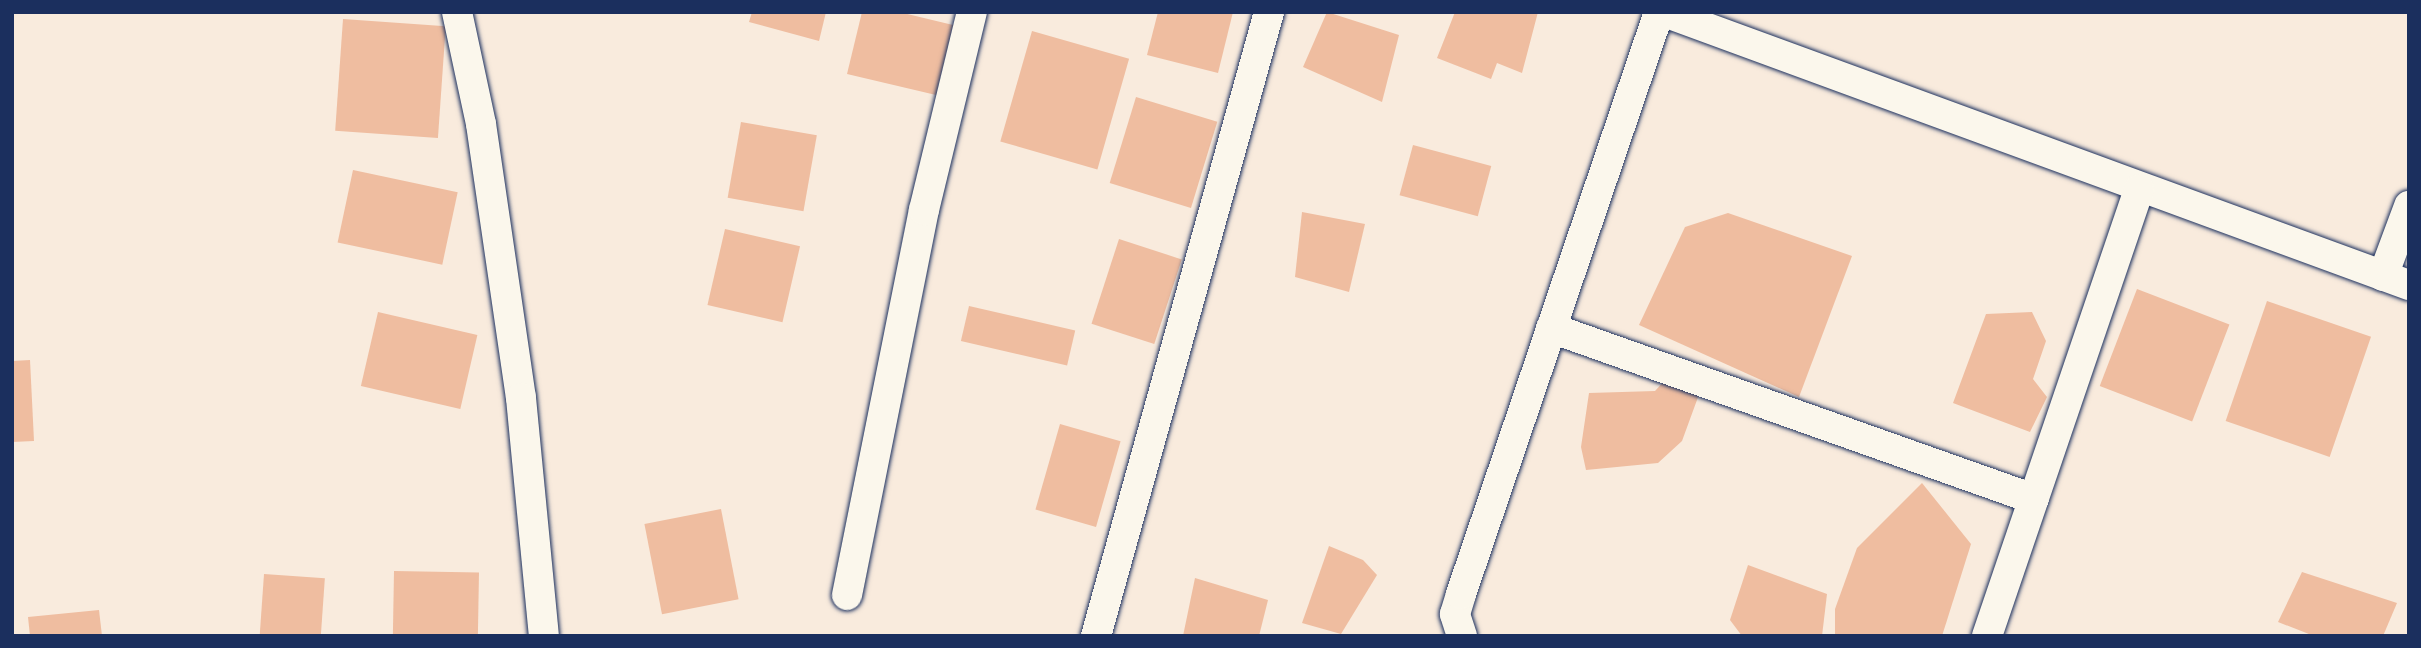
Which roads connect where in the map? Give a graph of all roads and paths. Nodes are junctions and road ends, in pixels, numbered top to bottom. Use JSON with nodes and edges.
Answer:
{"nodes":[{"id":1,"x":457,"y":12,"type":"edge"},
{"id":2,"x":972,"y":12,"type":"edge"},
{"id":3,"x":1269,"y":12,"type":"edge"},
{"id":4,"x":1677,"y":15,"type":"edge"},
{"id":5,"x":2139,"y":189,"type":"junction"},
{"id":6,"x":2409,"y":206,"type":"edge"},
{"id":7,"x":2396,"y":281,"type":"edge"},
{"id":8,"x":1551,"y":328,"type":"junction"},
{"id":9,"x":2034,"y":499,"type":"junction"},
{"id":10,"x":847,"y":595,"type":"dead end"},
{"id":11,"x":544,"y":636,"type":"edge"},
{"id":12,"x":1096,"y":636,"type":"edge"},
{"id":13,"x":1462,"y":636,"type":"edge"},
{"id":14,"x":1987,"y":636,"type":"edge"}],
"edges":[{"from":1,"to":11,"type":"street"},
{"from":2,"to":10,"type":"street"},
{"from":3,"to":12,"type":"street"},
{"from":4,"to":5,"type":"street"},
{"from":4,"to":8,"type":"street"},
{"from":5,"to":7,"type":"street"},
{"from":5,"to":9,"type":"street"},
{"from":6,"to":7,"type":"street"},
{"from":8,"to":9,"type":"street"},
{"from":8,"to":13,"type":"street"},
{"from":9,"to":14,"type":"street"}]}
